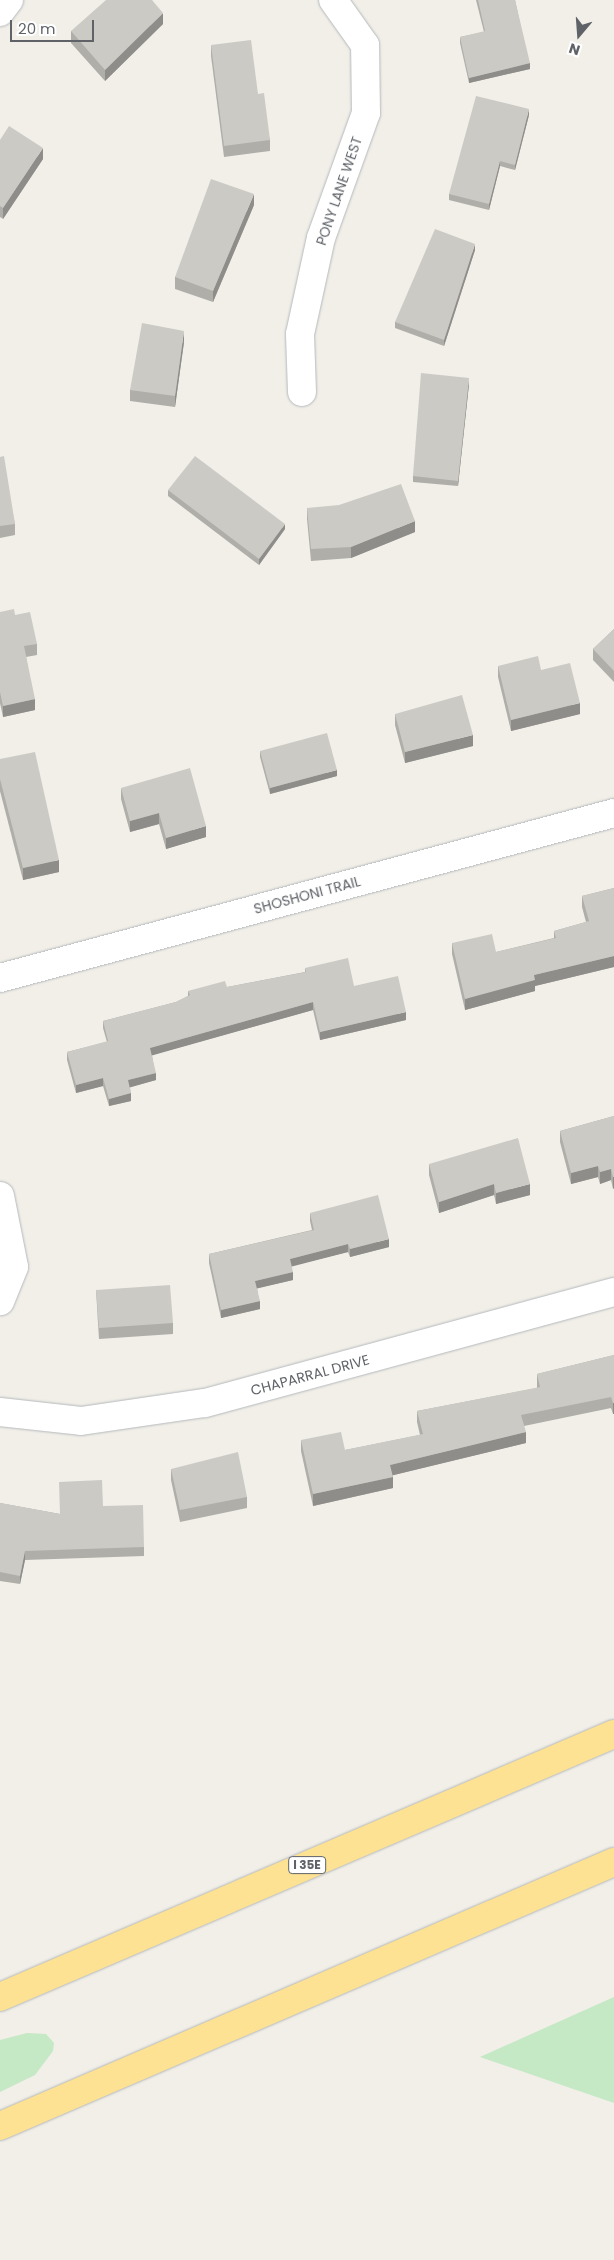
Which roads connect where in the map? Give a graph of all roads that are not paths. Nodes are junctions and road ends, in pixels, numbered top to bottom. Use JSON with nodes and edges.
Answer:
{"nodes":[{"id":1,"x":9,"y":0,"type":"edge"},
{"id":2,"x":333,"y":0,"type":"edge"},
{"id":3,"x":0,"y":12,"type":"edge"},
{"id":4,"x":302,"y":392,"type":"dead end"},
{"id":5,"x":614,"y":813,"type":"edge"},
{"id":6,"x":0,"y":978,"type":"edge"},
{"id":7,"x":0,"y":1196,"type":"edge"},
{"id":8,"x":614,"y":1292,"type":"edge"},
{"id":9,"x":0,"y":1301,"type":"edge"},
{"id":10,"x":0,"y":1412,"type":"edge"},
{"id":11,"x":614,"y":1734,"type":"edge"},
{"id":12,"x":614,"y":1862,"type":"edge"},
{"id":13,"x":0,"y":1997,"type":"edge"},
{"id":14,"x":0,"y":2126,"type":"edge"}],
"edges":[{"from":1,"to":3,"type":"street"},
{"from":2,"to":4,"type":"street","name":"PONY LANE WEST"},
{"from":5,"to":6,"type":"street","name":"SHOSHONI TRAIL"},
{"from":7,"to":9,"type":"street"},
{"from":8,"to":10,"type":"street","name":"CHAPARRAL DRIVE"},
{"from":11,"to":13,"type":"highway","number":"I 35E"},
{"from":12,"to":14,"type":"highway"}]}
